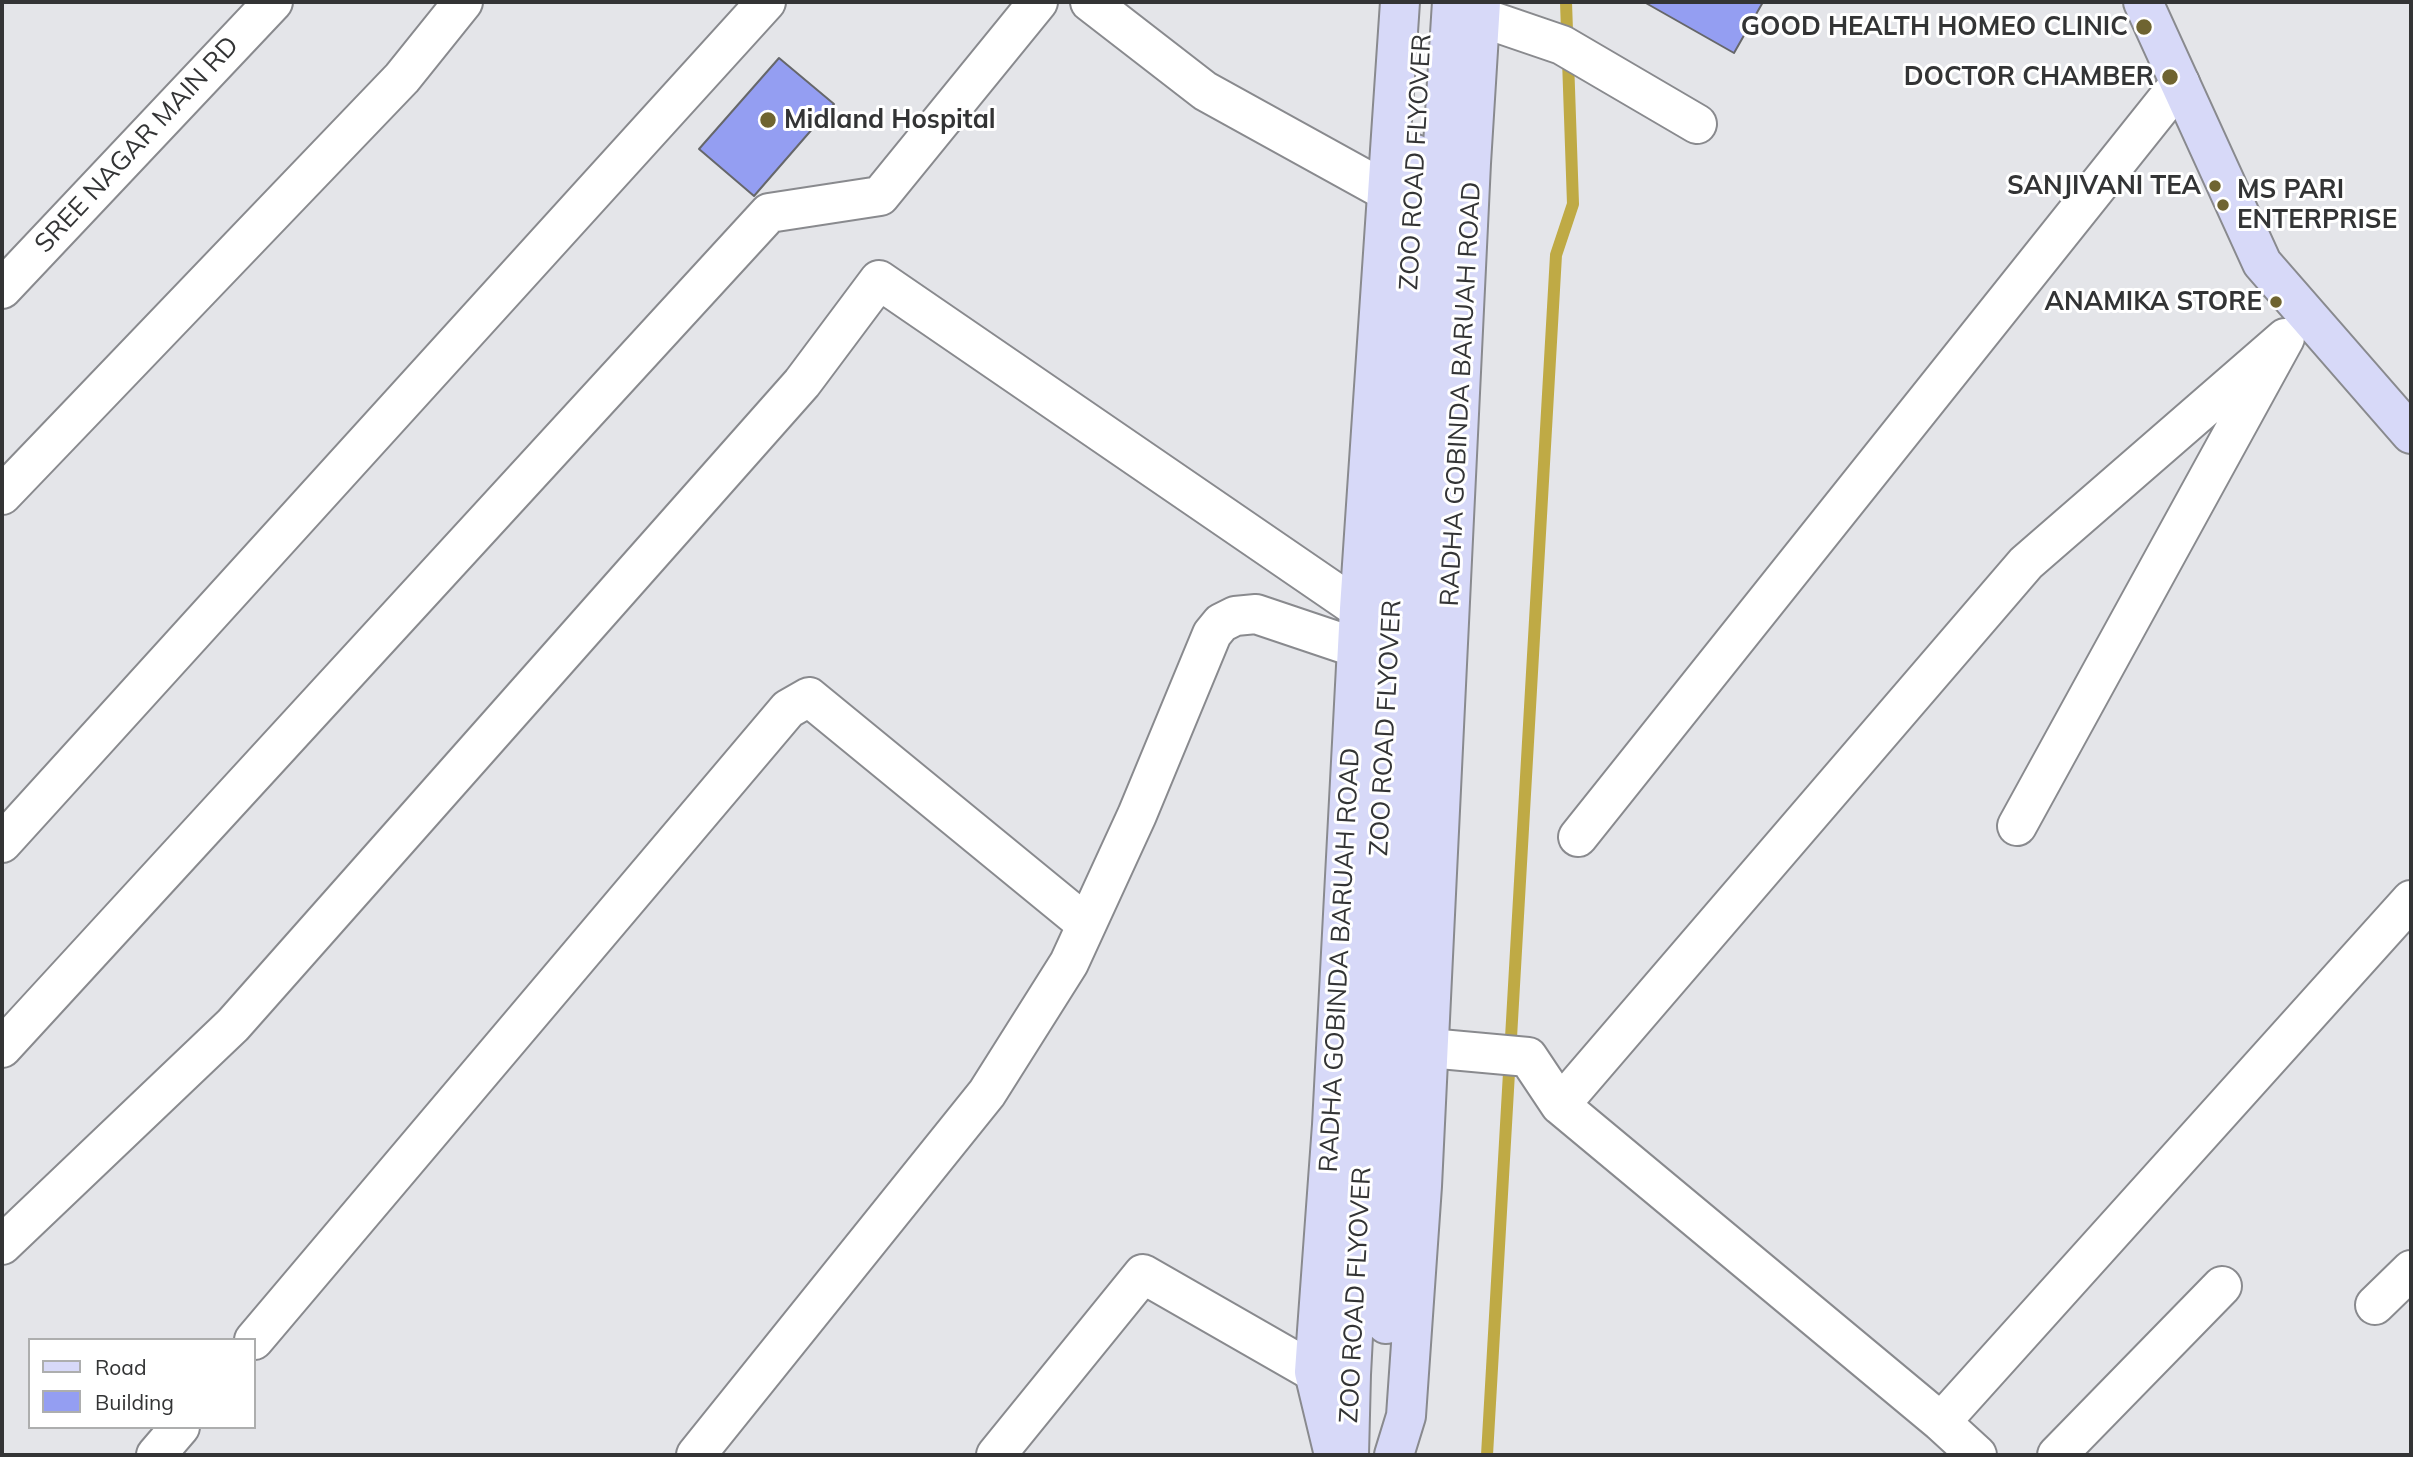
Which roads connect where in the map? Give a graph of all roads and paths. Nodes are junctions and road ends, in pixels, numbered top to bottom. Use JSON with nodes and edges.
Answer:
{"nodes":[{"id":1,"x":273,"y":2,"type":"edge"},
{"id":2,"x":463,"y":2,"type":"edge"},
{"id":3,"x":766,"y":2,"type":"edge"},
{"id":4,"x":1038,"y":2,"type":"edge"},
{"id":5,"x":1090,"y":2,"type":"edge"},
{"id":6,"x":1400,"y":2,"type":"edge"},
{"id":7,"x":1424,"y":2,"type":"edge"},
{"id":8,"x":2143,"y":2,"type":"edge"},
{"id":9,"x":1471,"y":7,"type":"edge"},
{"id":10,"x":2180,"y":83,"type":"junction"},
{"id":11,"x":1697,"y":124,"type":"dead end"},
{"id":12,"x":1386,"y":191,"type":"junction"},
{"id":13,"x":2,"y":289,"type":"edge"},
{"id":14,"x":2411,"y":434,"type":"edge"},
{"id":15,"x":2,"y":495,"type":"edge"},
{"id":16,"x":1359,"y":609,"type":"junction"},
{"id":17,"x":1357,"y":648,"type":"junction"},
{"id":18,"x":2017,"y":826,"type":"dead end"},
{"id":19,"x":1578,"y":838,"type":"dead end"},
{"id":20,"x":2,"y":843,"type":"edge"},
{"id":21,"x":2411,"y":900,"type":"edge"},
{"id":22,"x":1086,"y":924,"type":"junction"},
{"id":23,"x":2,"y":1048,"type":"edge"},
{"id":24,"x":1429,"y":1048,"type":"junction"},
{"id":25,"x":1560,"y":1105,"type":"junction"},
{"id":26,"x":2,"y":1245,"type":"edge"},
{"id":27,"x":2411,"y":1270,"type":"edge"},
{"id":28,"x":2222,"y":1286,"type":"dead end"},
{"id":29,"x":2375,"y":1305,"type":"dead end"},
{"id":30,"x":256,"y":1338,"type":"edge"},
{"id":31,"x":1350,"y":1377,"type":"junction"},
{"id":32,"x":1941,"y":1422,"type":"junction"},
{"id":33,"x":178,"y":1429,"type":"edge"},
{"id":34,"x":156,"y":1455,"type":"edge"},
{"id":35,"x":696,"y":1455,"type":"edge"},
{"id":36,"x":996,"y":1455,"type":"edge"},
{"id":37,"x":1334,"y":1455,"type":"edge"},
{"id":38,"x":1349,"y":1455,"type":"edge"},
{"id":39,"x":1382,"y":1455,"type":"edge"},
{"id":40,"x":1394,"y":1455,"type":"edge"},
{"id":41,"x":1977,"y":1455,"type":"edge"},
{"id":42,"x":2057,"y":1455,"type":"edge"}],
"edges":[{"from":1,"to":13,"type":"street","name":"SREE NAGAR MAIN RD"},
{"from":2,"to":15,"type":"street"},
{"from":3,"to":20,"type":"street"},
{"from":4,"to":23,"type":"street"},
{"from":5,"to":12,"type":"street"},
{"from":6,"to":12,"type":"main road","name":"RADHA GOBINDA BARUAH ROAD"},
{"from":7,"to":31,"type":"main road","name":"ZOO ROAD FLYOVER"},
{"from":8,"to":10,"type":"main road"},
{"from":9,"to":11,"type":"street"},
{"from":9,"to":24,"type":"main road","name":"RADHA GOBINDA BARUAH ROAD"},
{"from":9,"to":31,"type":"main road","name":"ZOO ROAD FLYOVER"},
{"from":10,"to":14,"type":"main road"},
{"from":10,"to":19,"type":"street"},
{"from":12,"to":16,"type":"main road","name":"RADHA GOBINDA BARUAH ROAD"},
{"from":16,"to":17,"type":"main road","name":"RADHA GOBINDA BARUAH ROAD"},
{"from":16,"to":26,"type":"street"},
{"from":17,"to":22,"type":"street"},
{"from":17,"to":31,"type":"main road","name":"RADHA GOBINDA BARUAH ROAD"},
{"from":18,"to":25,"type":"street"},
{"from":21,"to":32,"type":"street"},
{"from":22,"to":30,"type":"street"},
{"from":22,"to":35,"type":"street"},
{"from":24,"to":25,"type":"street"},
{"from":24,"to":40,"type":"main road","name":"RADHA GOBINDA BARUAH ROAD"},
{"from":25,"to":32,"type":"street"},
{"from":27,"to":29,"type":"street"},
{"from":28,"to":42,"type":"street"},
{"from":31,"to":36,"type":"street"},
{"from":31,"to":37,"type":"main road","name":"RADHA GOBINDA BARUAH ROAD"},
{"from":31,"to":38,"type":"main road","name":"ZOO ROAD FLYOVER"},
{"from":31,"to":39,"type":"main road","name":"ZOO ROAD FLYOVER"},
{"from":32,"to":41,"type":"street"},
{"from":33,"to":34,"type":"street"}]}
